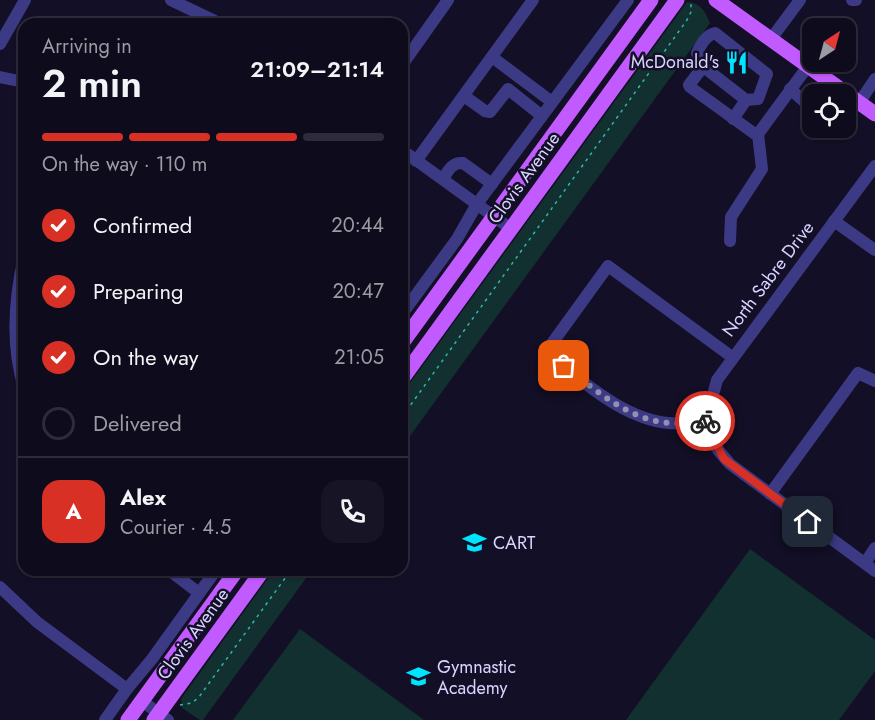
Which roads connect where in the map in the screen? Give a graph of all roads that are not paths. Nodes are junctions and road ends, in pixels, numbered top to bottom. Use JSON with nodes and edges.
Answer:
{"nodes":[{"id":1,"x":25,"y":0,"type":"edge"},
{"id":2,"x":171,"y":0,"type":"edge"},
{"id":3,"x":448,"y":0,"type":"edge"},
{"id":4,"x":533,"y":0,"type":"edge"},
{"id":5,"x":628,"y":0,"type":"edge"},
{"id":6,"x":651,"y":0,"type":"edge"},
{"id":7,"x":677,"y":0,"type":"edge"},
{"id":8,"x":716,"y":0,"type":"edge"},
{"id":9,"x":800,"y":0,"type":"edge"},
{"id":10,"x":208,"y":18,"type":"edge"},
{"id":11,"x":771,"y":39,"type":"junction"},
{"id":12,"x":0,"y":44,"type":"edge"},
{"id":13,"x":408,"y":57,"type":"edge"},
{"id":14,"x":492,"y":57,"type":"junction"},
{"id":15,"x":802,"y":62,"type":"edge"},
{"id":16,"x":702,"y":68,"type":"junction"},
{"id":17,"x":512,"y":72,"type":"junction"},
{"id":18,"x":803,"y":72,"type":"edge"},
{"id":19,"x":816,"y":72,"type":"edge"},
{"id":20,"x":0,"y":77,"type":"edge"},
{"id":21,"x":875,"y":79,"type":"edge"},
{"id":22,"x":18,"y":81,"type":"edge"},
{"id":23,"x":832,"y":84,"type":"edge"},
{"id":24,"x":508,"y":89,"type":"junction"},
{"id":25,"x":790,"y":89,"type":"junction"},
{"id":26,"x":856,"y":94,"type":"edge"},
{"id":27,"x":464,"y":96,"type":"junction"},
{"id":28,"x":802,"y":99,"type":"edge"},
{"id":29,"x":746,"y":100,"type":"junction"},
{"id":30,"x":856,"y":101,"type":"edge"},
{"id":31,"x":552,"y":102,"type":"junction"},
{"id":32,"x":875,"y":114,"type":"edge"},
{"id":33,"x":542,"y":116,"type":"junction"},
{"id":34,"x":734,"y":119,"type":"junction"},
{"id":35,"x":758,"y":134,"type":"junction"},
{"id":36,"x":408,"y":154,"type":"edge"},
{"id":37,"x":417,"y":161,"type":"junction"},
{"id":38,"x":875,"y":166,"type":"edge"},
{"id":39,"x":442,"y":179,"type":"junction"},
{"id":40,"x":492,"y":184,"type":"junction"},
{"id":41,"x":477,"y":204,"type":"junction"},
{"id":42,"x":494,"y":216,"type":"junction"},
{"id":43,"x":834,"y":221,"type":"junction"},
{"id":44,"x":511,"y":229,"type":"junction"},
{"id":45,"x":730,"y":241,"type":"dead end"},
{"id":46,"x":875,"y":250,"type":"edge"},
{"id":47,"x":18,"y":285,"type":"edge"},
{"id":48,"x":408,"y":302,"type":"edge"},
{"id":49,"x":408,"y":334,"type":"edge"},
{"id":50,"x":18,"y":350,"type":"edge"},
{"id":51,"x":732,"y":357,"type":"junction"},
{"id":52,"x":408,"y":371,"type":"edge"},
{"id":53,"x":875,"y":381,"type":"edge"},
{"id":54,"x":711,"y":420,"type":"junction"},
{"id":55,"x":770,"y":494,"type":"junction"},
{"id":56,"x":875,"y":548,"type":"edge"},
{"id":57,"x":870,"y":567,"type":"edge"},
{"id":58,"x":177,"y":576,"type":"edge"},
{"id":59,"x":212,"y":576,"type":"edge"},
{"id":60,"x":233,"y":576,"type":"edge"},
{"id":61,"x":259,"y":576,"type":"edge"},
{"id":62,"x":0,"y":587,"type":"edge"},
{"id":63,"x":200,"y":593,"type":"junction"},
{"id":64,"x":127,"y":689,"type":"junction"},
{"id":65,"x":142,"y":701,"type":"junction"},
{"id":66,"x":160,"y":718,"type":"edge"},
{"id":67,"x":105,"y":720,"type":"edge"},
{"id":68,"x":128,"y":720,"type":"edge"}],
"edges":[{"from":1,"to":12,"type":"street"},
{"from":2,"to":10,"type":"street"},
{"from":3,"to":13,"type":"street"},
{"from":4,"to":14,"type":"street"},
{"from":5,"to":31,"type":"street"},
{"from":6,"to":42,"type":"main road","name":"Clovis Avenue"},
{"from":7,"to":44,"type":"main road","name":"Clovis Avenue"},
{"from":8,"to":11,"type":"main road"},
{"from":9,"to":11,"type":"street"},
{"from":11,"to":15,"type":"main road"},
{"from":14,"to":17,"type":"street"},
{"from":14,"to":27,"type":"street"},
{"from":16,"to":29,"type":"street"},
{"from":16,"to":29,"type":"street"},
{"from":16,"to":34,"type":"street"},
{"from":17,"to":24,"type":"street"},
{"from":17,"to":31,"type":"street"},
{"from":18,"to":25,"type":"street"},
{"from":19,"to":23,"type":"main road"},
{"from":20,"to":22,"type":"street"},
{"from":21,"to":26,"type":"street"},
{"from":24,"to":27,"type":"street"},
{"from":24,"to":33,"type":"street"},
{"from":25,"to":28,"type":"street"},
{"from":25,"to":35,"type":"street"},
{"from":27,"to":37,"type":"street"},
{"from":29,"to":34,"type":"street"},
{"from":30,"to":32,"type":"main road"},
{"from":31,"to":33,"type":"street"},
{"from":33,"to":40,"type":"street"},
{"from":34,"to":35,"type":"street"},
{"from":35,"to":45,"type":"street"},
{"from":36,"to":37,"type":"street"},
{"from":37,"to":39,"type":"street"},
{"from":38,"to":43,"type":"street","name":"North Sabre Drive"},
{"from":39,"to":40,"type":"street"},
{"from":39,"to":41,"type":"street"},
{"from":40,"to":41,"type":"street"},
{"from":41,"to":42,"type":"street"},
{"from":41,"to":48,"type":"street"},
{"from":42,"to":44,"type":"street"},
{"from":42,"to":49,"type":"main road","name":"Clovis Avenue"},
{"from":43,"to":46,"type":"street"},
{"from":43,"to":51,"type":"street","name":"North Sabre Drive"},
{"from":44,"to":52,"type":"main road","name":"Clovis Avenue"},
{"from":47,"to":50,"type":"street"},
{"from":51,"to":54,"type":"street","name":"North Sabre Drive"},
{"from":51,"to":54,"type":"street"},
{"from":53,"to":55,"type":"street"},
{"from":54,"to":55,"type":"street","name":"North Sabre Drive"},
{"from":55,"to":57,"type":"street","name":"North Sabre Drive"},
{"from":56,"to":57,"type":"street"},
{"from":58,"to":63,"type":"street"},
{"from":59,"to":63,"type":"street"},
{"from":60,"to":65,"type":"main road","name":"Clovis Avenue"},
{"from":61,"to":66,"type":"main road","name":"Clovis Avenue"},
{"from":62,"to":64,"type":"street"},
{"from":63,"to":64,"type":"street"},
{"from":64,"to":67,"type":"street"},
{"from":65,"to":66,"type":"street"},
{"from":65,"to":68,"type":"main road","name":"Clovis Avenue"}]}
